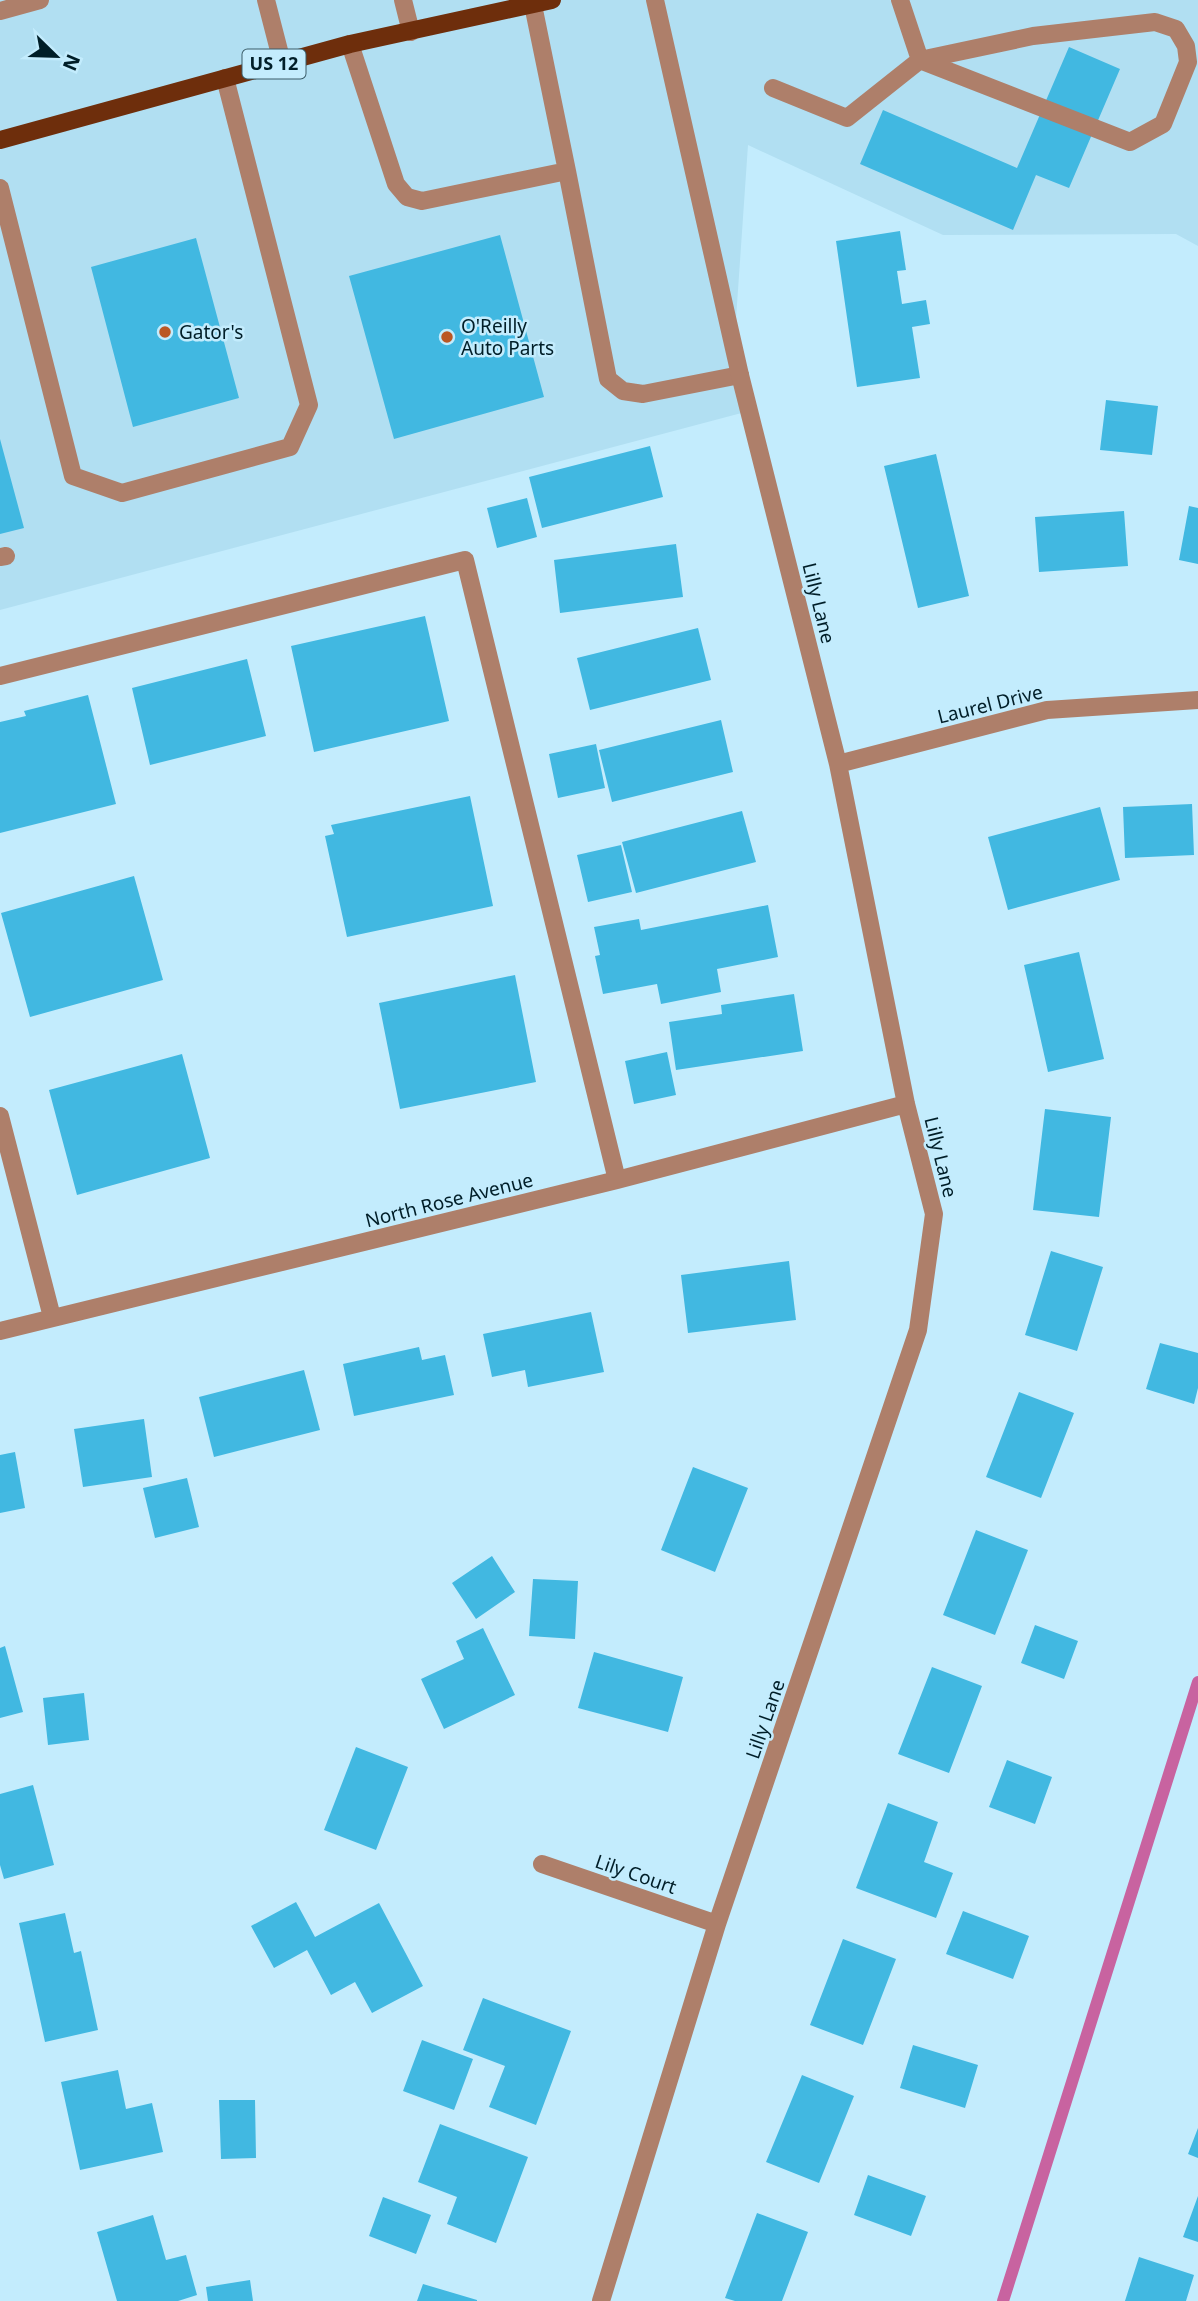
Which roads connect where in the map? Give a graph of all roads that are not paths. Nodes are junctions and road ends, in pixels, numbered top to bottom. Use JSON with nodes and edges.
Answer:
{"nodes":[{"id":1,"x":40,"y":0,"type":"edge"},
{"id":2,"x":266,"y":0,"type":"edge"},
{"id":3,"x":403,"y":0,"type":"edge"},
{"id":4,"x":552,"y":0,"type":"edge"},
{"id":5,"x":655,"y":0,"type":"edge"},
{"id":6,"x":900,"y":0,"type":"edge"},
{"id":7,"x":533,"y":5,"type":"junction"},
{"id":8,"x":0,"y":11,"type":"edge"},
{"id":9,"x":411,"y":32,"type":"junction"},
{"id":10,"x":350,"y":44,"type":"junction"},
{"id":11,"x":920,"y":60,"type":"junction"},
{"id":12,"x":282,"y":62,"type":"junction"},
{"id":13,"x":225,"y":78,"type":"junction"},
{"id":14,"x":773,"y":88,"type":"dead end"},
{"id":15,"x":0,"y":140,"type":"edge"},
{"id":16,"x":567,"y":171,"type":"junction"},
{"id":17,"x":0,"y":188,"type":"edge"},
{"id":18,"x":740,"y":375,"type":"junction"},
{"id":19,"x":0,"y":676,"type":"edge"},
{"id":20,"x":1198,"y":700,"type":"edge"},
{"id":21,"x":838,"y":764,"type":"junction"},
{"id":22,"x":906,"y":1104,"type":"junction"},
{"id":23,"x":0,"y":1116,"type":"edge"},
{"id":24,"x":617,"y":1180,"type":"junction"},
{"id":25,"x":52,"y":1317,"type":"junction"},
{"id":26,"x":0,"y":1331,"type":"edge"},
{"id":27,"x":542,"y":1864,"type":"dead end"},
{"id":28,"x":717,"y":1924,"type":"junction"},
{"id":29,"x":601,"y":2301,"type":"edge"}],
"edges":[{"from":1,"to":8,"type":"street"},
{"from":2,"to":12,"type":"street"},
{"from":3,"to":9,"type":"street"},
{"from":4,"to":7,"type":"main road","number":"US 12"},
{"from":5,"to":18,"type":"street","name":"Lilly Lane"},
{"from":6,"to":11,"type":"street"},
{"from":7,"to":9,"type":"main road","number":"US 12"},
{"from":7,"to":16,"type":"street"},
{"from":9,"to":10,"type":"main road","number":"US 12"},
{"from":10,"to":12,"type":"main road","number":"US 12"},
{"from":10,"to":16,"type":"street"},
{"from":11,"to":11,"type":"street"},
{"from":11,"to":14,"type":"street"},
{"from":12,"to":13,"type":"main road","number":"US 12"},
{"from":13,"to":15,"type":"main road","number":"US 12"},
{"from":13,"to":17,"type":"street"},
{"from":16,"to":18,"type":"street"},
{"from":18,"to":21,"type":"street","name":"Lilly Lane"},
{"from":19,"to":24,"type":"street"},
{"from":20,"to":21,"type":"street","name":"Laurel Drive"},
{"from":21,"to":22,"type":"street","name":"Lilly Lane"},
{"from":22,"to":24,"type":"street","name":"North Rose Avenue"},
{"from":22,"to":28,"type":"street","name":"Lilly Lane"},
{"from":23,"to":25,"type":"street"},
{"from":24,"to":25,"type":"street","name":"North Rose Avenue"},
{"from":25,"to":26,"type":"street","name":"North Rose Avenue"},
{"from":27,"to":28,"type":"street","name":"Lily Court"},
{"from":28,"to":29,"type":"street","name":"Lilly Lane"}]}
